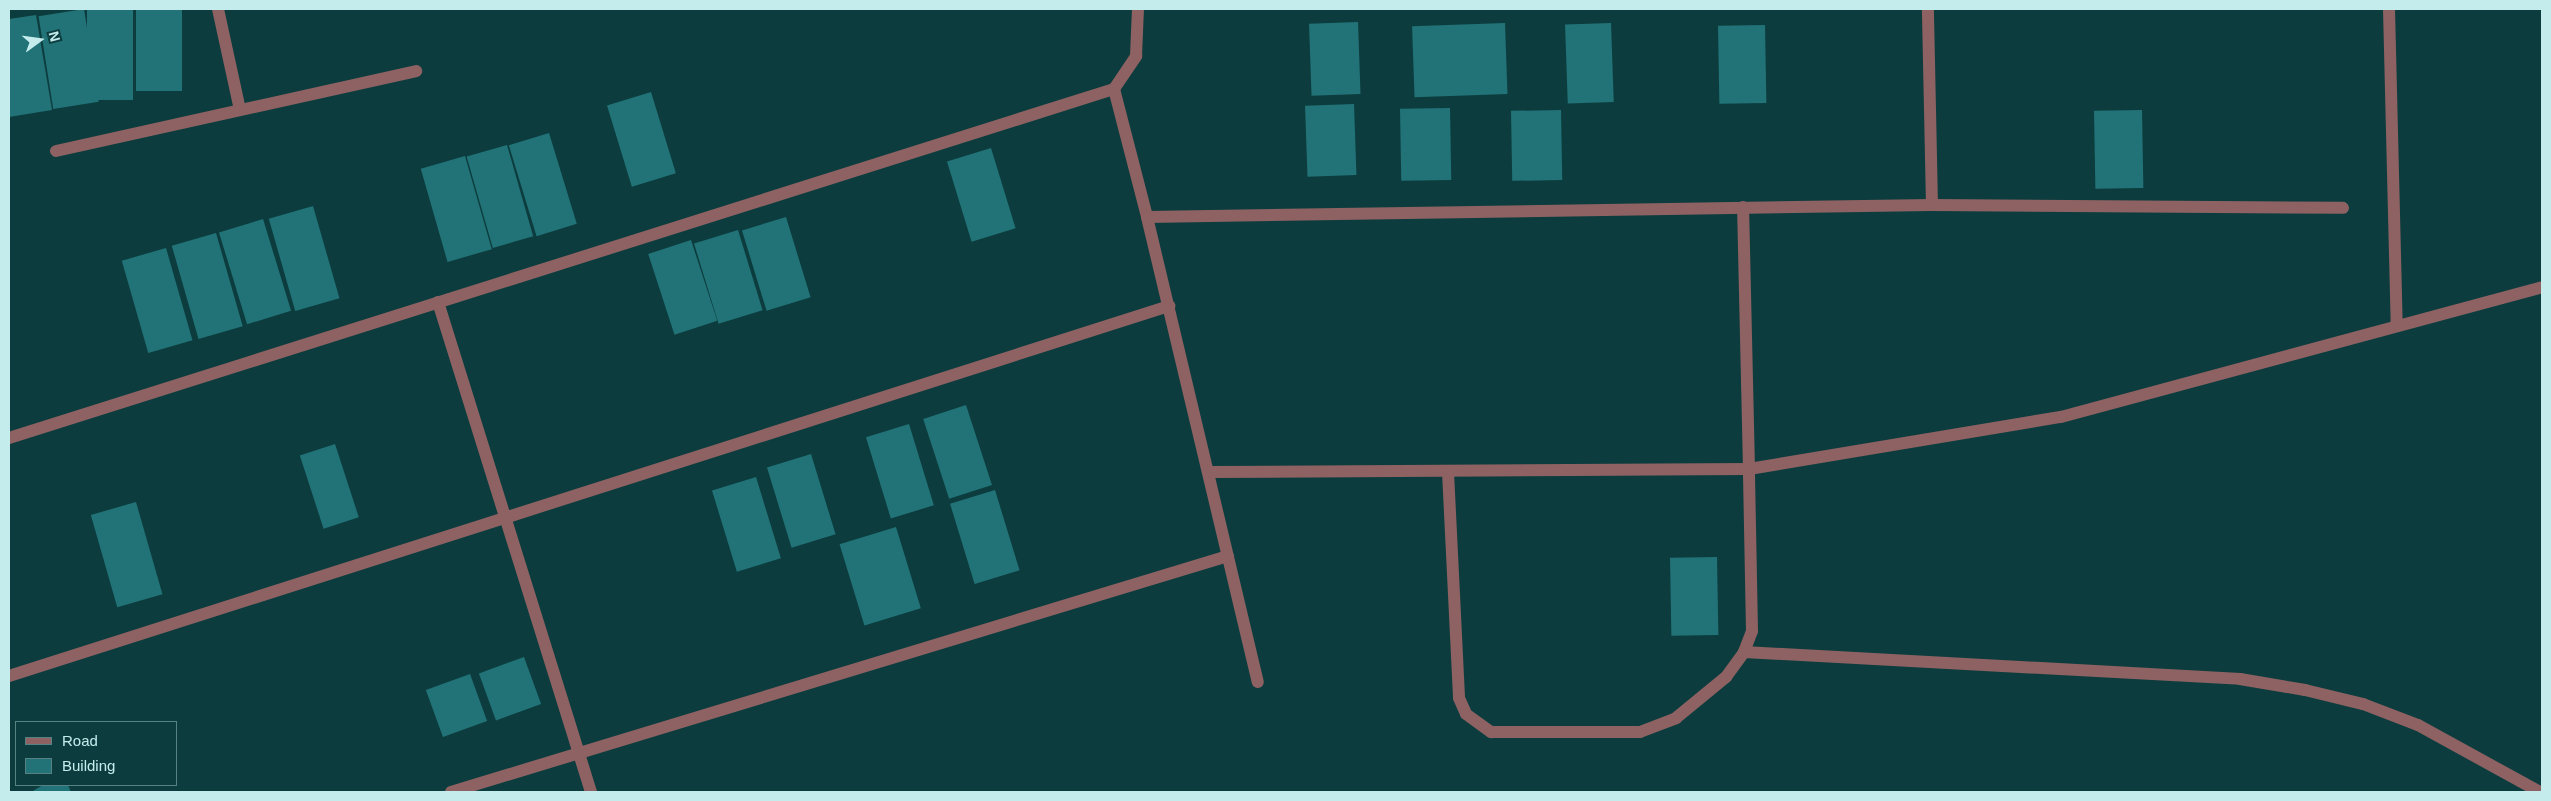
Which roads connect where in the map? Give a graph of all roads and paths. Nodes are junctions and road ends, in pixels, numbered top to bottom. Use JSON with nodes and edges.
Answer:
{"nodes":[{"id":1,"x":218,"y":9,"type":"edge"},
{"id":2,"x":1138,"y":9,"type":"edge"},
{"id":3,"x":1928,"y":9,"type":"edge"},
{"id":4,"x":2389,"y":9,"type":"edge"},
{"id":5,"x":416,"y":71,"type":"dead end"},
{"id":6,"x":1114,"y":89,"type":"junction"},
{"id":7,"x":240,"y":110,"type":"junction"},
{"id":8,"x":56,"y":151,"type":"dead end"},
{"id":9,"x":1932,"y":205,"type":"junction"},
{"id":10,"x":1743,"y":207,"type":"junction"},
{"id":11,"x":2343,"y":208,"type":"dead end"},
{"id":12,"x":1147,"y":217,"type":"junction"},
{"id":13,"x":2542,"y":287,"type":"edge"},
{"id":14,"x":438,"y":302,"type":"junction"},
{"id":15,"x":1169,"y":306,"type":"junction"},
{"id":16,"x":2397,"y":326,"type":"junction"},
{"id":17,"x":9,"y":438,"type":"edge"},
{"id":18,"x":1750,"y":469,"type":"junction"},
{"id":19,"x":1209,"y":472,"type":"junction"},
{"id":20,"x":1448,"y":472,"type":"junction"},
{"id":21,"x":506,"y":518,"type":"junction"},
{"id":22,"x":1228,"y":556,"type":"junction"},
{"id":23,"x":1744,"y":652,"type":"junction"},
{"id":24,"x":9,"y":676,"type":"edge"},
{"id":25,"x":1258,"y":682,"type":"dead end"},
{"id":26,"x":578,"y":753,"type":"junction"},
{"id":27,"x":451,"y":792,"type":"edge"},
{"id":28,"x":591,"y":792,"type":"edge"},
{"id":29,"x":2540,"y":792,"type":"edge"}],
"edges":[{"from":1,"to":7,"type":"street"},
{"from":2,"to":6,"type":"street"},
{"from":3,"to":9,"type":"street"},
{"from":4,"to":16,"type":"street"},
{"from":5,"to":7,"type":"street"},
{"from":6,"to":12,"type":"street"},
{"from":6,"to":14,"type":"street"},
{"from":7,"to":8,"type":"street"},
{"from":9,"to":10,"type":"street"},
{"from":9,"to":11,"type":"street"},
{"from":10,"to":12,"type":"street"},
{"from":10,"to":18,"type":"street"},
{"from":12,"to":15,"type":"street"},
{"from":13,"to":16,"type":"street"},
{"from":14,"to":17,"type":"street"},
{"from":14,"to":21,"type":"street"},
{"from":15,"to":19,"type":"street"},
{"from":15,"to":21,"type":"street"},
{"from":16,"to":18,"type":"street"},
{"from":18,"to":20,"type":"street"},
{"from":18,"to":23,"type":"street"},
{"from":19,"to":20,"type":"street"},
{"from":19,"to":22,"type":"street"},
{"from":20,"to":23,"type":"street"},
{"from":21,"to":24,"type":"street"},
{"from":21,"to":26,"type":"street"},
{"from":22,"to":25,"type":"street"},
{"from":22,"to":26,"type":"street"},
{"from":23,"to":29,"type":"street"},
{"from":26,"to":27,"type":"street"},
{"from":26,"to":28,"type":"street"}]}
